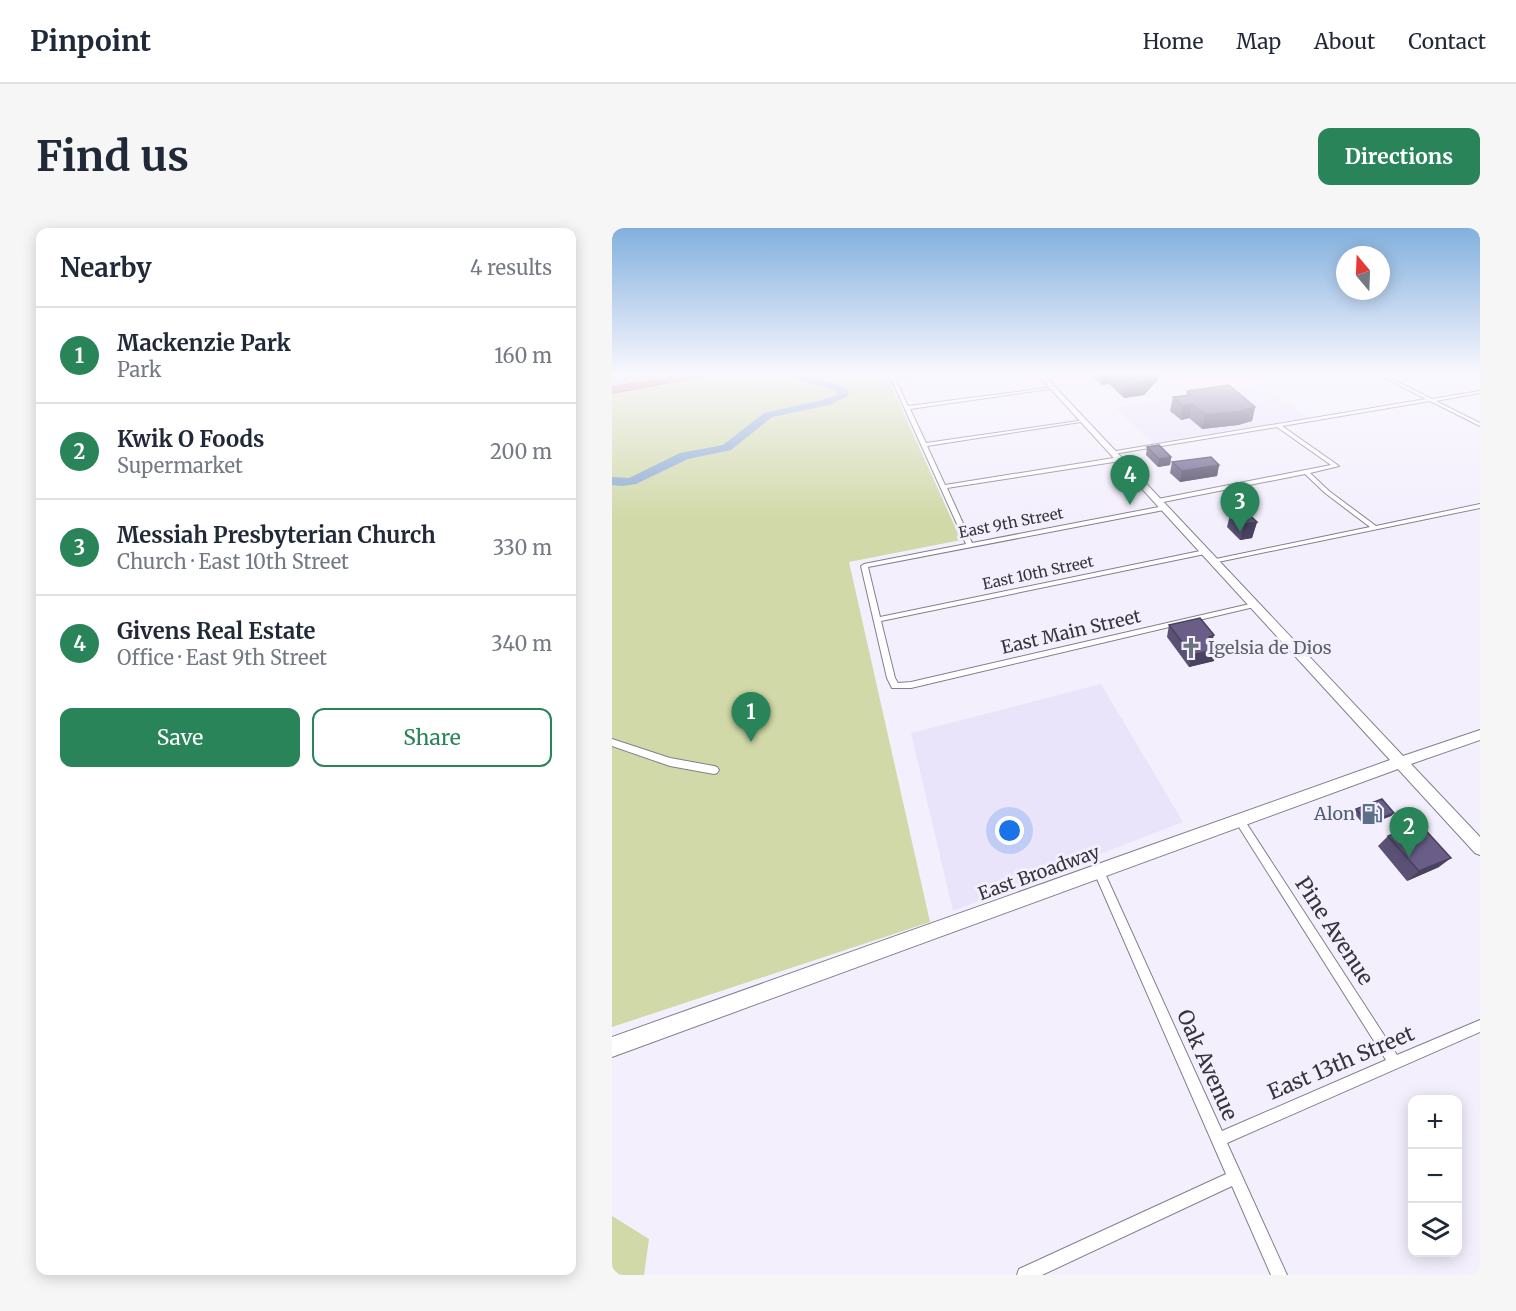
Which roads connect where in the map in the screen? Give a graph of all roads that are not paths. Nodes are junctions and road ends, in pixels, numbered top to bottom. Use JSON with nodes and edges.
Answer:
{"nodes":[{"id":1,"x":914,"y":423,"type":"edge"},
{"id":2,"x":1073,"y":423,"type":"edge"},
{"id":3,"x":1087,"y":423,"type":"edge"},
{"id":4,"x":1291,"y":423,"type":"edge"},
{"id":5,"x":1278,"y":425,"type":"junction"},
{"id":6,"x":924,"y":445,"type":"junction"},
{"id":7,"x":1117,"y":455,"type":"junction"},
{"id":8,"x":1306,"y":473,"type":"junction"},
{"id":9,"x":944,"y":487,"type":"junction"},
{"id":10,"x":1161,"y":504,"type":"junction"},
{"id":11,"x":1480,"y":506,"type":"edge"},
{"id":12,"x":1375,"y":528,"type":"junction"},
{"id":13,"x":970,"y":545,"type":"junction"},
{"id":14,"x":1205,"y":552,"type":"junction"},
{"id":15,"x":1213,"y":561,"type":"junction"},
{"id":16,"x":1254,"y":605,"type":"junction"},
{"id":17,"x":876,"y":620,"type":"junction"},
{"id":18,"x":1480,"y":735,"type":"edge"},
{"id":19,"x":612,"y":742,"type":"edge"},
{"id":20,"x":1401,"y":762,"type":"junction"},
{"id":21,"x":714,"y":770,"type":"dead end"},
{"id":22,"x":1240,"y":821,"type":"junction"},
{"id":23,"x":1480,"y":848,"type":"edge"},
{"id":24,"x":1099,"y":872,"type":"junction"},
{"id":25,"x":1480,"y":1026,"type":"edge"},
{"id":26,"x":612,"y":1047,"type":"edge"},
{"id":27,"x":1395,"y":1063,"type":"junction"},
{"id":28,"x":1219,"y":1139,"type":"junction"},
{"id":29,"x":1235,"y":1177,"type":"junction"},
{"id":30,"x":1024,"y":1275,"type":"edge"},
{"id":31,"x":1278,"y":1275,"type":"edge"}],
"edges":[{"from":1,"to":6,"type":"street"},
{"from":2,"to":6,"type":"street"},
{"from":3,"to":7,"type":"main road"},
{"from":4,"to":5,"type":"street"},
{"from":5,"to":7,"type":"street"},
{"from":5,"to":8,"type":"street","name":"East 9th Street"},
{"from":6,"to":9,"type":"street"},
{"from":7,"to":9,"type":"street"},
{"from":7,"to":10,"type":"main road"},
{"from":8,"to":10,"type":"street","name":"East 9th Street"},
{"from":8,"to":12,"type":"street"},
{"from":9,"to":13,"type":"street"},
{"from":10,"to":13,"type":"street","name":"East 9th Street"},
{"from":10,"to":14,"type":"main road"},
{"from":11,"to":12,"type":"street"},
{"from":12,"to":15,"type":"street"},
{"from":13,"to":17,"type":"street","name":"East 9th Street"},
{"from":14,"to":15,"type":"main road"},
{"from":14,"to":17,"type":"street","name":"East 10th Street"},
{"from":15,"to":16,"type":"main road"},
{"from":16,"to":17,"type":"street","name":"East Main Street"},
{"from":16,"to":20,"type":"main road"},
{"from":18,"to":20,"type":"main road","name":"East Broadway"},
{"from":19,"to":21,"type":"street"},
{"from":20,"to":22,"type":"main road","name":"East Broadway"},
{"from":20,"to":23,"type":"main road"},
{"from":22,"to":24,"type":"main road","name":"East Broadway"},
{"from":22,"to":27,"type":"street","name":"Pine Avenue"},
{"from":24,"to":26,"type":"main road","name":"East Broadway"},
{"from":24,"to":28,"type":"street","name":"Oak Avenue"},
{"from":25,"to":27,"type":"street","name":"East 13th Street"},
{"from":27,"to":28,"type":"street","name":"East 13th Street"},
{"from":28,"to":29,"type":"street","name":"Oak Avenue"},
{"from":29,"to":30,"type":"street"},
{"from":29,"to":31,"type":"street","name":"Oak Avenue"}]}
